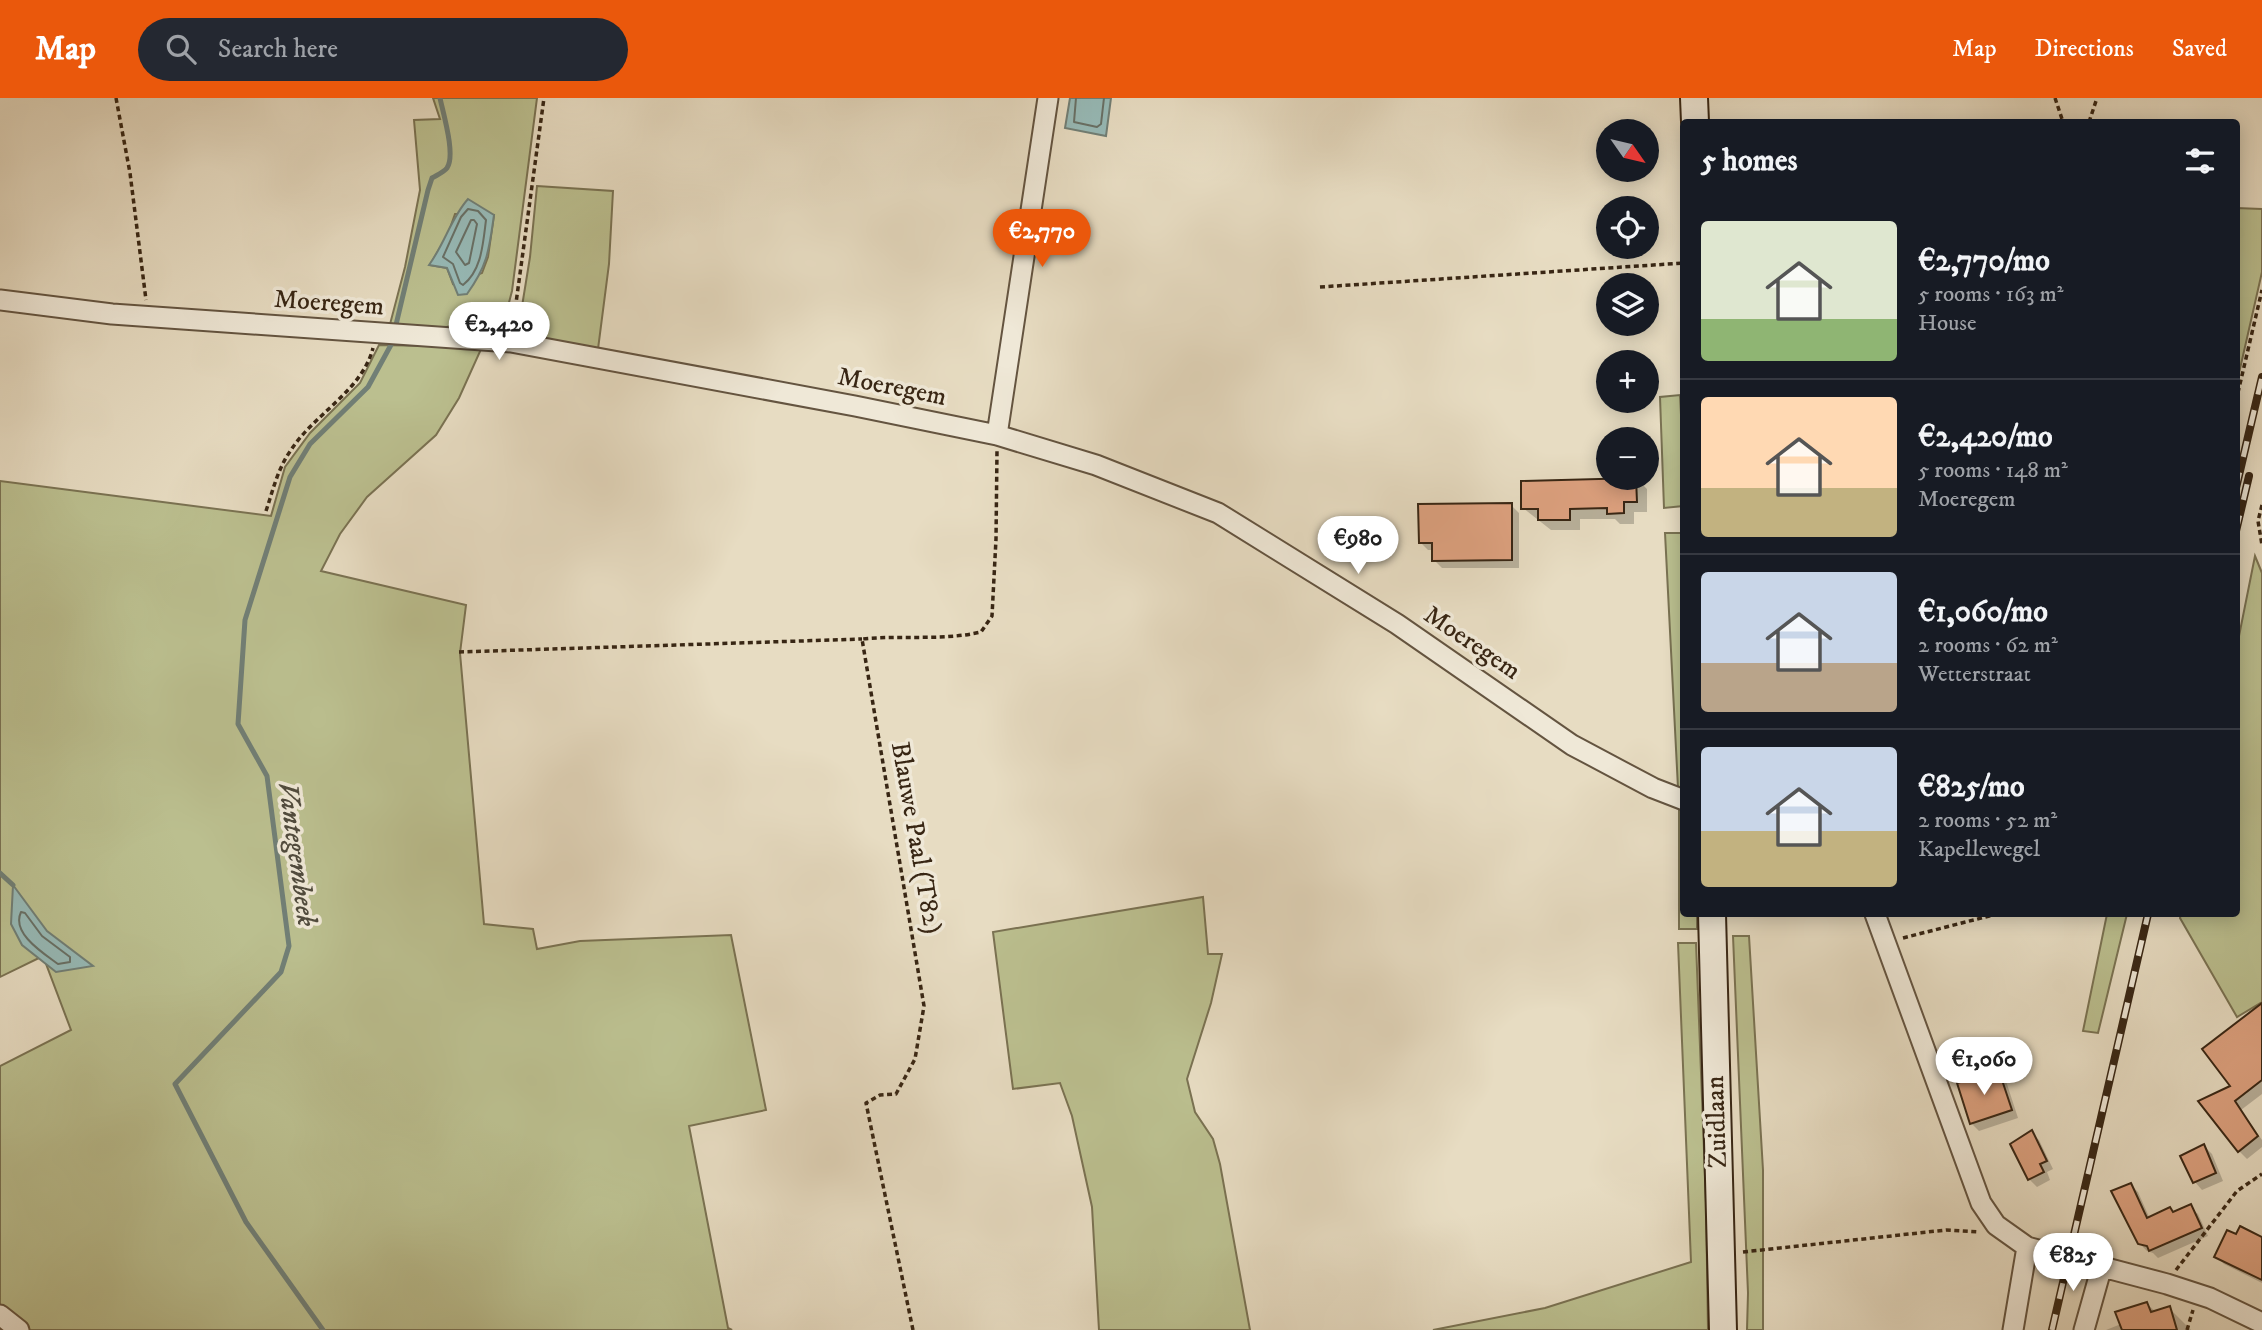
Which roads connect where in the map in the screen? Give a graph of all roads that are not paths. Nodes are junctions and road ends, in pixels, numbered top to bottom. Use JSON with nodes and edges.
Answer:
{"nodes":[{"id":1,"x":1048,"y":98,"type":"edge"},
{"id":2,"x":1695,"y":98,"type":"edge"},
{"id":3,"x":1695,"y":119,"type":"edge"},
{"id":4,"x":0,"y":300,"type":"edge"},
{"id":5,"x":997,"y":435,"type":"junction"},
{"id":6,"x":1680,"y":798,"type":"edge"},
{"id":7,"x":1713,"y":917,"type":"edge"},
{"id":8,"x":1876,"y":917,"type":"edge"},
{"id":9,"x":2027,"y":1247,"type":"junction"},
{"id":10,"x":2102,"y":1266,"type":"junction"},
{"id":11,"x":0,"y":1315,"type":"edge"},
{"id":12,"x":2262,"y":1323,"type":"edge"},
{"id":13,"x":19,"y":1330,"type":"edge"},
{"id":14,"x":1723,"y":1330,"type":"edge"},
{"id":15,"x":2013,"y":1330,"type":"edge"},
{"id":16,"x":2084,"y":1330,"type":"edge"}],
"edges":[{"from":1,"to":5,"type":"street"},
{"from":2,"to":3,"type":"main road"},
{"from":4,"to":5,"type":"street","name":"Moeregem"},
{"from":5,"to":6,"type":"street","name":"Moeregem"},
{"from":7,"to":14,"type":"main road","name":"Zuidlaan"},
{"from":8,"to":9,"type":"street"},
{"from":9,"to":10,"type":"street"},
{"from":9,"to":15,"type":"street"},
{"from":10,"to":12,"type":"street"},
{"from":10,"to":16,"type":"street"},
{"from":11,"to":13,"type":"street"}]}
